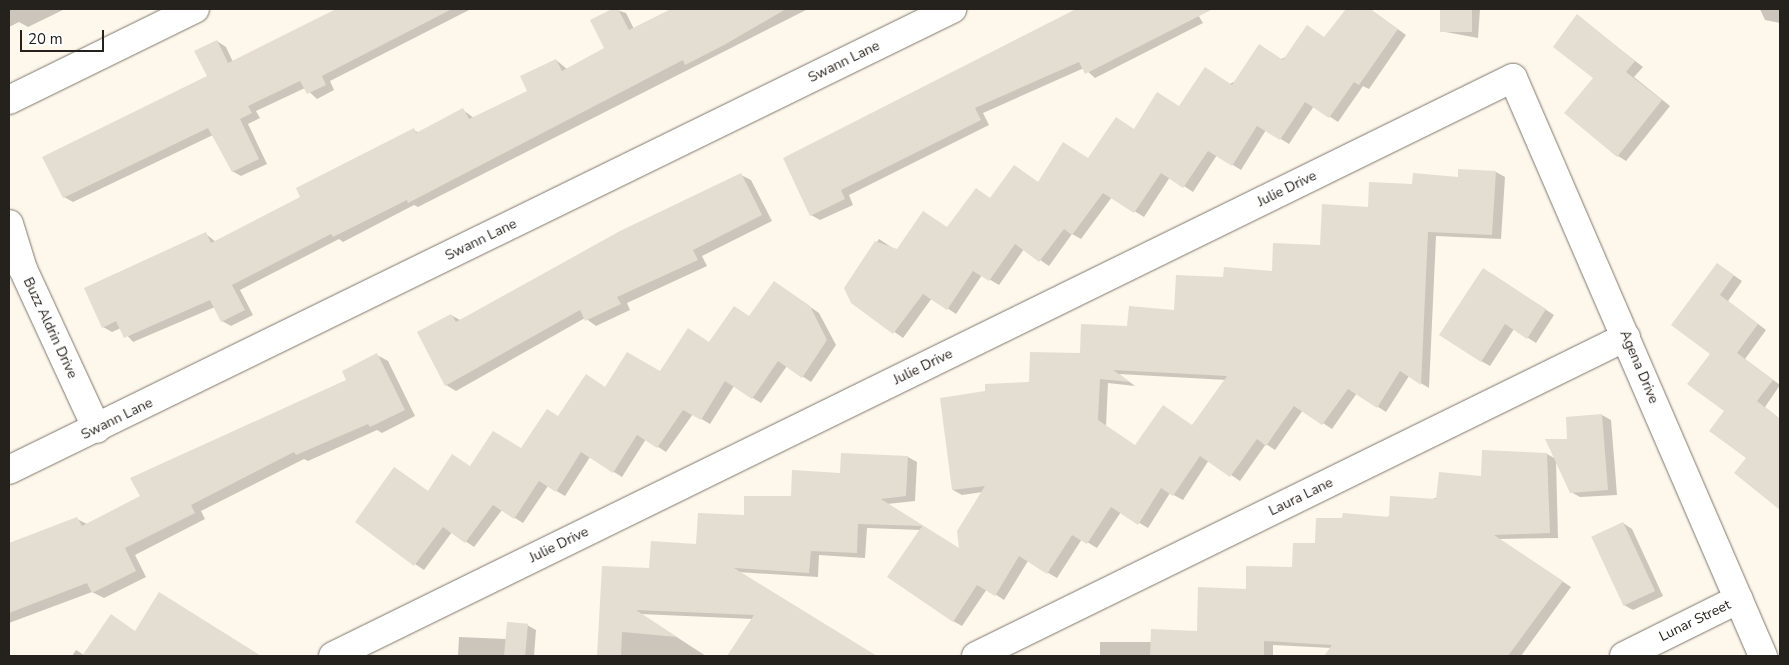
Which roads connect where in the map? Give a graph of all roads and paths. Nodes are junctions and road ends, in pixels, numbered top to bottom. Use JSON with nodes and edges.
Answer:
{"nodes":[{"id":1,"x":195,"y":9,"type":"edge"},
{"id":2,"x":952,"y":9,"type":"edge"},
{"id":3,"x":1513,"y":78,"type":"joint"},
{"id":4,"x":9,"y":100,"type":"edge"},
{"id":5,"x":9,"y":224,"type":"edge"},
{"id":6,"x":1626,"y":337,"type":"junction"},
{"id":7,"x":97,"y":429,"type":"junction"},
{"id":8,"x":9,"y":470,"type":"edge"},
{"id":9,"x":1739,"y":600,"type":"junction"},
{"id":10,"x":333,"y":656,"type":"edge"},
{"id":11,"x":976,"y":656,"type":"edge"},
{"id":12,"x":1624,"y":656,"type":"edge"},
{"id":13,"x":1763,"y":656,"type":"edge"}],
"edges":[{"from":1,"to":4,"type":"street"},
{"from":2,"to":7,"type":"street","name":"Swann Lane"},
{"from":3,"to":6,"type":"street","name":"Agena Drive"},
{"from":3,"to":10,"type":"street","name":"Julie Drive"},
{"from":5,"to":7,"type":"street","name":"Buzz Aldrin Drive"},
{"from":6,"to":9,"type":"street","name":"Agena Drive"},
{"from":6,"to":11,"type":"street","name":"Laura Lane"},
{"from":7,"to":8,"type":"street","name":"Swann Lane"},
{"from":9,"to":12,"type":"street","name":"Lunar Street"},
{"from":9,"to":13,"type":"street","name":"Agena Drive"}]}
